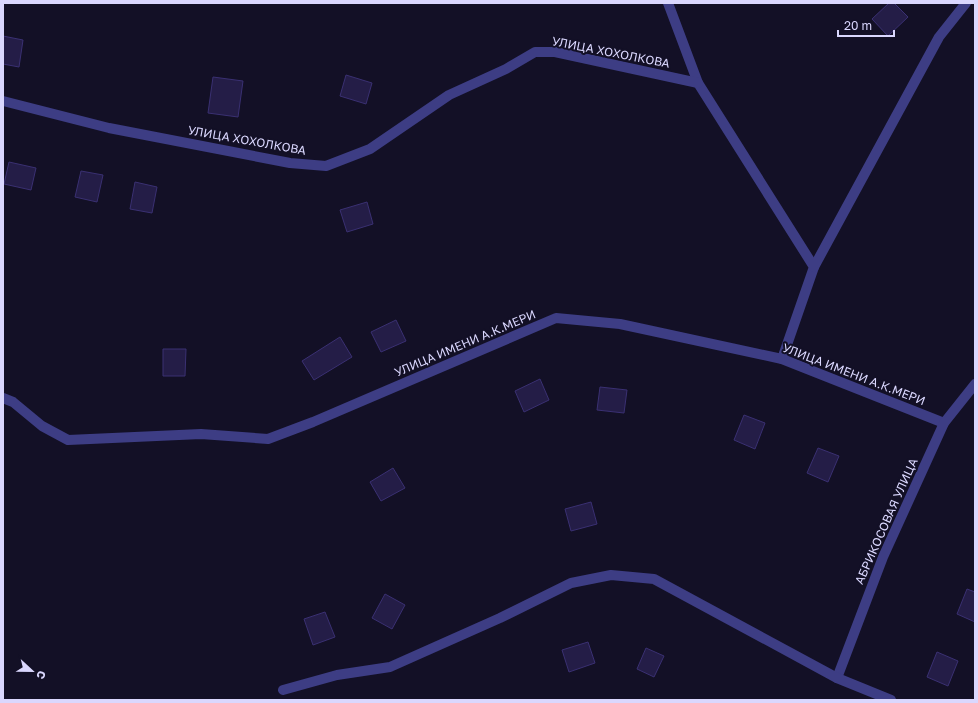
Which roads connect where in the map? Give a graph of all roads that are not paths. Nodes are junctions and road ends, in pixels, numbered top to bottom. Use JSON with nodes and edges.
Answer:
{"nodes":[{"id":1,"x":668,"y":3,"type":"edge"},
{"id":2,"x":966,"y":3,"type":"edge"},
{"id":3,"x":698,"y":83,"type":"junction"},
{"id":4,"x":3,"y":101,"type":"edge"},
{"id":5,"x":814,"y":267,"type":"junction"},
{"id":6,"x":782,"y":359,"type":"junction"},
{"id":7,"x":975,"y":384,"type":"edge"},
{"id":8,"x":3,"y":398,"type":"edge"},
{"id":9,"x":944,"y":423,"type":"junction"},
{"id":10,"x":837,"y":678,"type":"junction"},
{"id":11,"x":283,"y":690,"type":"dead end"},
{"id":12,"x":891,"y":700,"type":"edge"}],
"edges":[{"from":1,"to":3,"type":"street"},
{"from":2,"to":5,"type":"street"},
{"from":3,"to":4,"type":"street","name":"УЛИЦА ХОХОЛКОВА"},
{"from":3,"to":5,"type":"street"},
{"from":5,"to":6,"type":"street"},
{"from":6,"to":8,"type":"street","name":"УЛИЦА ИМЕНИ А.К.МЕРИ"},
{"from":6,"to":9,"type":"street","name":"УЛИЦА ИМЕНИ А.К.МЕРИ"},
{"from":7,"to":9,"type":"street","name":"АБРИКОСОВАЯ УЛИЦА"},
{"from":9,"to":10,"type":"street","name":"АБРИКОСОВАЯ УЛИЦА"},
{"from":10,"to":11,"type":"street"},
{"from":10,"to":12,"type":"street"}]}
